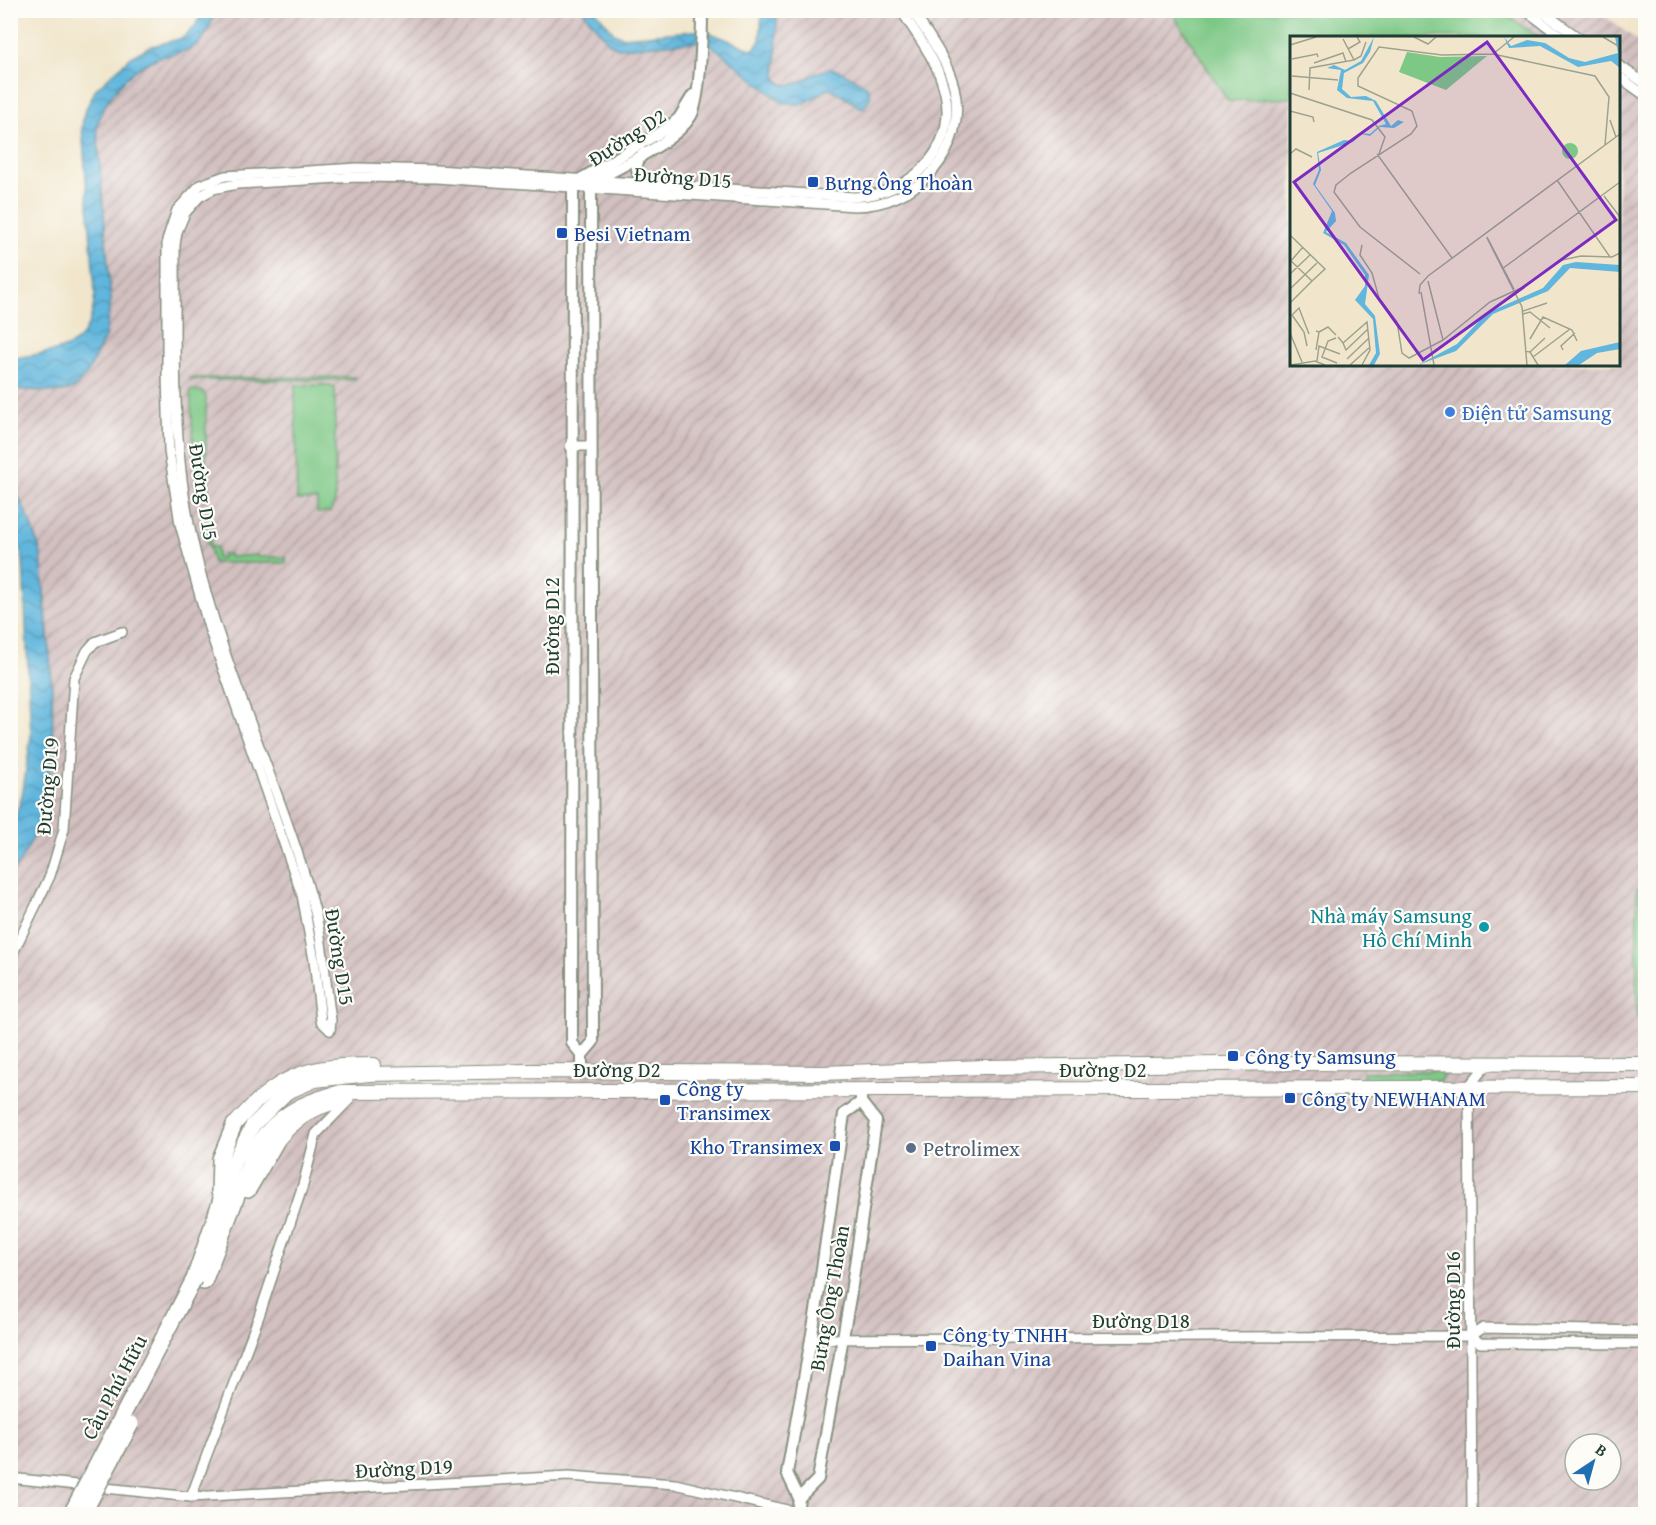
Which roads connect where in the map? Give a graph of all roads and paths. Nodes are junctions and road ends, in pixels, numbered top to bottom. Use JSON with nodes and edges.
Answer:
{"nodes":[{"id":1,"x":901,"y":10,"type":"edge"},
{"id":2,"x":912,"y":10,"type":"edge"},
{"id":3,"x":1525,"y":10,"type":"edge"},
{"id":4,"x":1540,"y":10,"type":"edge"},
{"id":5,"x":702,"y":15,"type":"edge"},
{"id":6,"x":1560,"y":36,"type":"edge"},
{"id":7,"x":1576,"y":36,"type":"edge"},
{"id":8,"x":1620,"y":67,"type":"edge"},
{"id":9,"x":1620,"y":77,"type":"edge"},
{"id":10,"x":697,"y":87,"type":"junction"},
{"id":11,"x":1645,"y":92,"type":"edge"},
{"id":12,"x":646,"y":152,"type":"junction"},
{"id":13,"x":576,"y":184,"type":"junction"},
{"id":14,"x":649,"y":184,"type":"junction"},
{"id":15,"x":593,"y":185,"type":"junction"},
{"id":16,"x":570,"y":446,"type":"junction"},
{"id":17,"x":590,"y":446,"type":"junction"},
{"id":18,"x":122,"y":632,"type":"dead end"},
{"id":19,"x":10,"y":958,"type":"edge"},
{"id":20,"x":582,"y":1055,"type":"junction"},
{"id":21,"x":1646,"y":1062,"type":"edge"},
{"id":22,"x":1488,"y":1063,"type":"junction"},
{"id":23,"x":560,"y":1071,"type":"junction"},
{"id":24,"x":582,"y":1071,"type":"junction"},
{"id":25,"x":862,"y":1072,"type":"junction"},
{"id":26,"x":1469,"y":1086,"type":"junction"},
{"id":27,"x":1646,"y":1087,"type":"edge"},
{"id":28,"x":581,"y":1093,"type":"junction"},
{"id":29,"x":529,"y":1094,"type":"junction"},
{"id":30,"x":861,"y":1096,"type":"junction"},
{"id":31,"x":349,"y":1100,"type":"junction"},
{"id":32,"x":234,"y":1125,"type":"joint"},
{"id":33,"x":270,"y":1138,"type":"junction"},
{"id":34,"x":233,"y":1164,"type":"joint"},
{"id":35,"x":222,"y":1219,"type":"junction"},
{"id":36,"x":199,"y":1280,"type":"junction"},
{"id":37,"x":1646,"y":1331,"type":"edge"},
{"id":38,"x":1471,"y":1336,"type":"junction"},
{"id":39,"x":811,"y":1339,"type":"junction"},
{"id":40,"x":842,"y":1340,"type":"junction"},
{"id":41,"x":1646,"y":1344,"type":"edge"},
{"id":42,"x":10,"y":1478,"type":"edge"},
{"id":43,"x":191,"y":1497,"type":"junction"},
{"id":44,"x":799,"y":1498,"type":"junction"},
{"id":45,"x":799,"y":1514,"type":"edge"},
{"id":46,"x":71,"y":1515,"type":"edge"},
{"id":47,"x":83,"y":1515,"type":"edge"},
{"id":48,"x":1472,"y":1515,"type":"edge"}],
"edges":[{"from":1,"to":14,"type":"street","name":"Đường D15"},
{"from":2,"to":15,"type":"street","name":"Đường D15"},
{"from":3,"to":6,"type":"street"},
{"from":4,"to":7,"type":"street"},
{"from":5,"to":10,"type":"street","name":"Đường D2"},
{"from":8,"to":11,"type":"street"},
{"from":9,"to":11,"type":"street"},
{"from":10,"to":12,"type":"street","name":"Đường D2"},
{"from":10,"to":13,"type":"street","name":"Đường D2"},
{"from":12,"to":14,"type":"street"},
{"from":12,"to":15,"type":"street","name":"Đường D2"},
{"from":13,"to":13,"type":"street","name":"Đường D15"},
{"from":13,"to":15,"type":"street","name":"Đường D15"},
{"from":13,"to":16,"type":"street","name":"Đường D12"},
{"from":14,"to":15,"type":"street","name":"Đường D15"},
{"from":15,"to":17,"type":"street","name":"Đường D12"},
{"from":16,"to":17,"type":"street"},
{"from":16,"to":20,"type":"street","name":"Đường D12"},
{"from":17,"to":20,"type":"street","name":"Đường D12"},
{"from":18,"to":19,"type":"street","name":"Đường D19"},
{"from":20,"to":24,"type":"street","name":"Đường D12"},
{"from":21,"to":22,"type":"main road","name":"Đường D2"},
{"from":22,"to":25,"type":"main road","name":"Đường D2"},
{"from":22,"to":26,"type":"street"},
{"from":23,"to":24,"type":"main road","name":"Đường D2"},
{"from":23,"to":32,"type":"main road","name":"Đường D2"},
{"from":23,"to":34,"type":"main road","name":"Đường D2"},
{"from":24,"to":25,"type":"main road","name":"Đường D2"},
{"from":24,"to":28,"type":"main road"},
{"from":25,"to":30,"type":"main road"},
{"from":26,"to":27,"type":"main road","name":"Đường D2"},
{"from":26,"to":30,"type":"main road","name":"Đường D2"},
{"from":26,"to":38,"type":"street","name":"Đường D16"},
{"from":28,"to":29,"type":"main road","name":"Đường D2"},
{"from":28,"to":30,"type":"main road","name":"Đường D2"},
{"from":29,"to":31,"type":"main road","name":"Đường D2"},
{"from":29,"to":33,"type":"main road","name":"Đường D2"},
{"from":30,"to":39,"type":"street","name":"Bưng Ông Thoàn"},
{"from":30,"to":40,"type":"street","name":"Bưng Ông Thoàn"},
{"from":31,"to":33,"type":"main road","name":"Đường D2"},
{"from":31,"to":43,"type":"street"},
{"from":32,"to":35,"type":"highway"},
{"from":33,"to":35,"type":"highway"},
{"from":34,"to":35,"type":"highway"},
{"from":35,"to":36,"type":"highway"},
{"from":36,"to":46,"type":"highway","name":"Cầu Phú Hữu","bridge":true},
{"from":36,"to":47,"type":"highway","name":"Cầu Phú Hữu","bridge":true},
{"from":37,"to":38,"type":"street","name":"Đường D18"},
{"from":38,"to":40,"type":"street","name":"Đường D18"},
{"from":38,"to":41,"type":"street","name":"Đường D18"},
{"from":38,"to":48,"type":"street","name":"Đường D16"},
{"from":39,"to":40,"type":"street","name":"Đường D18"},
{"from":39,"to":44,"type":"street","name":"Bưng Ông Thoàn"},
{"from":40,"to":44,"type":"street","name":"Bưng Ông Thoàn"},
{"from":42,"to":43,"type":"street","name":"Đường D19"},
{"from":43,"to":45,"type":"street","name":"Đường D19"},
{"from":44,"to":45,"type":"street"}]}
